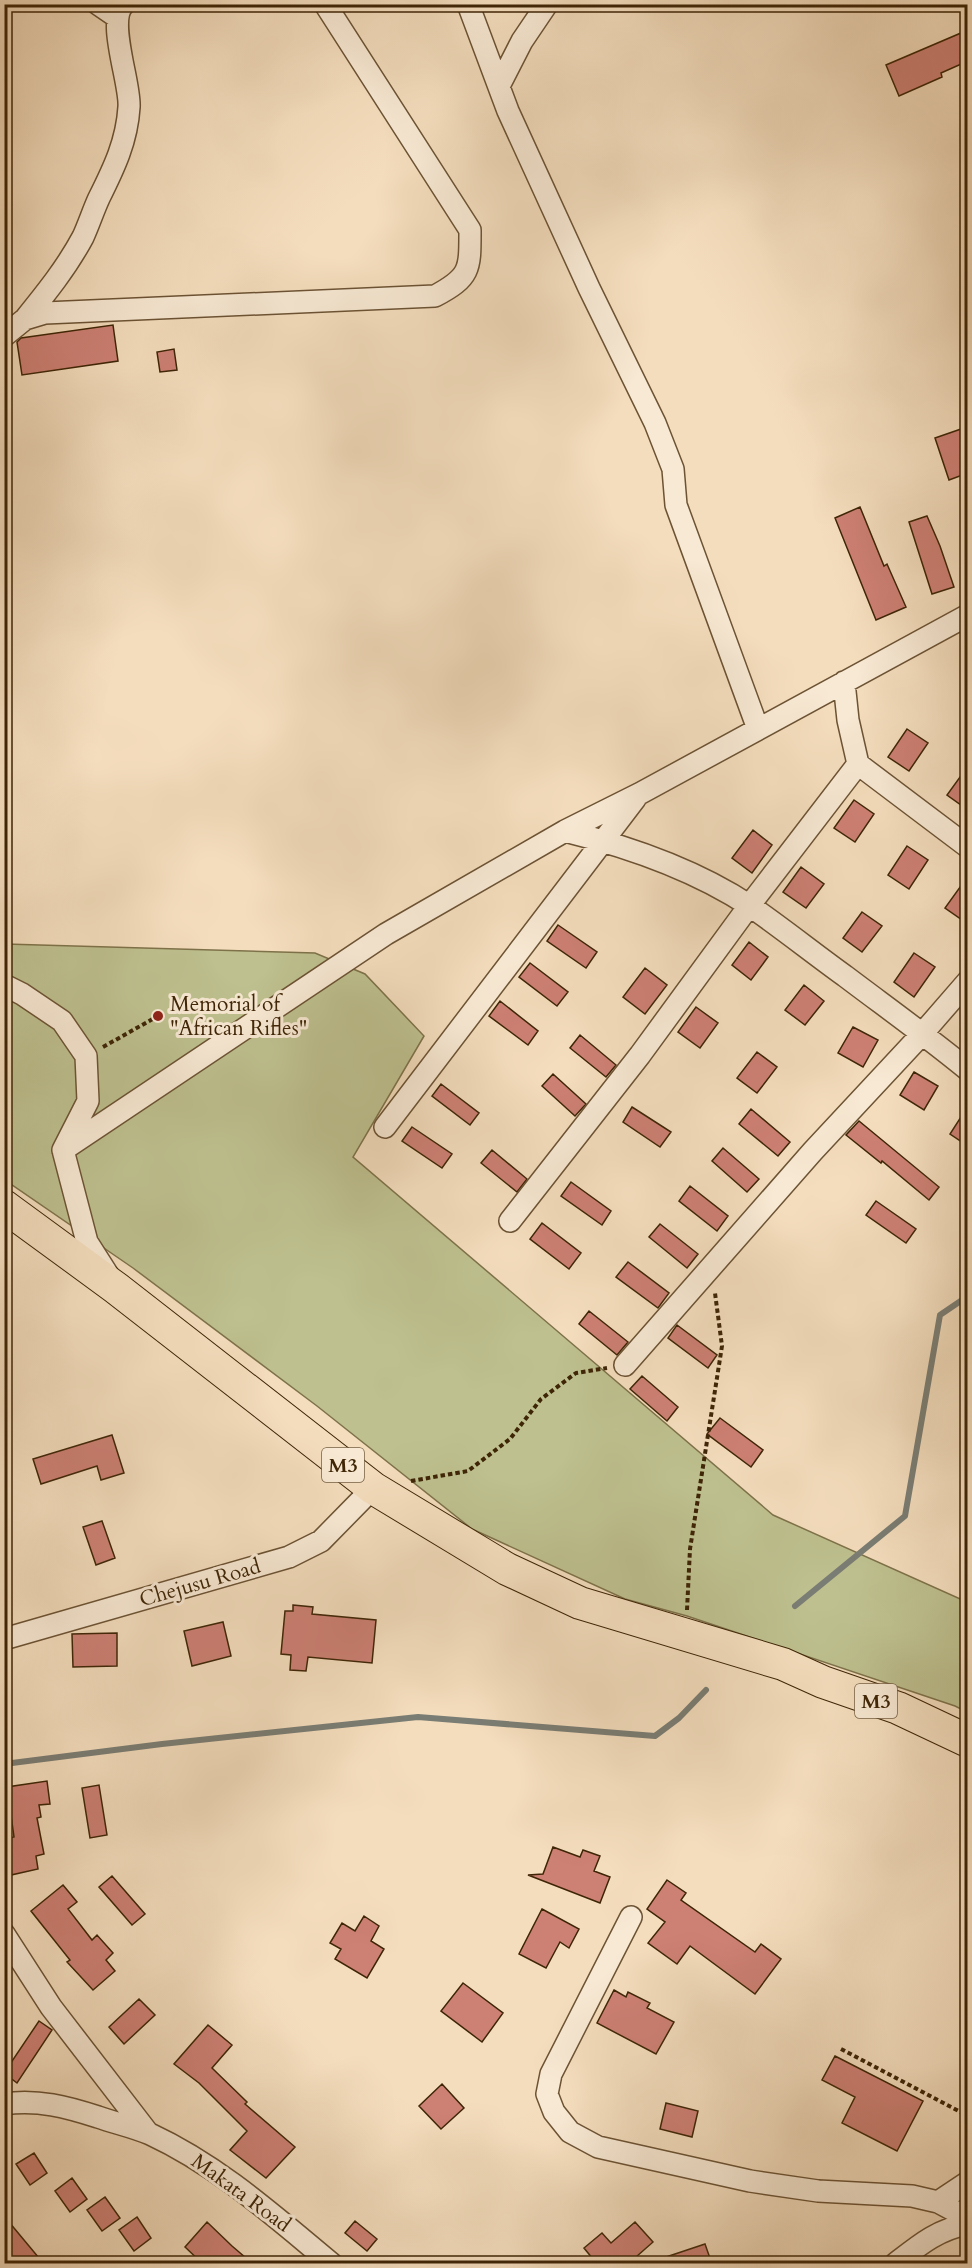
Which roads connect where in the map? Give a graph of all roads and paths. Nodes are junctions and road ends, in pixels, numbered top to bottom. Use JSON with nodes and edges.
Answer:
{"nodes":[{"id":1,"x":98,"y":4,"type":"edge"},
{"id":2,"x":325,"y":4,"type":"edge"},
{"id":3,"x":468,"y":4,"type":"edge"},
{"id":4,"x":547,"y":4,"type":"edge"},
{"id":5,"x":121,"y":11,"type":"edge"},
{"id":6,"x":499,"y":86,"type":"junction"},
{"id":7,"x":25,"y":320,"type":"junction"},
{"id":8,"x":4,"y":336,"type":"edge"},
{"id":9,"x":965,"y":620,"type":"edge"},
{"id":10,"x":844,"y":682,"type":"junction"},
{"id":11,"x":758,"y":729,"type":"junction"},
{"id":12,"x":858,"y":764,"type":"junction"},
{"id":13,"x":639,"y":794,"type":"junction"},
{"id":14,"x":566,"y":831,"type":"junction"},
{"id":15,"x":603,"y":840,"type":"junction"},
{"id":16,"x":968,"y":847,"type":"edge"},
{"id":17,"x":750,"y":906,"type":"junction"},
{"id":18,"x":968,"y":981,"type":"edge"},
{"id":19,"x":4,"y":985,"type":"edge"},
{"id":20,"x":158,"y":1016,"type":"dead end"},
{"id":21,"x":922,"y":1034,"type":"junction"},
{"id":22,"x":86,"y":1056,"type":"junction"},
{"id":23,"x":968,"y":1070,"type":"edge"},
{"id":24,"x":385,"y":1127,"type":"dead end"},
{"id":25,"x":63,"y":1150,"type":"junction"},
{"id":26,"x":4,"y":1206,"type":"edge"},
{"id":27,"x":510,"y":1221,"type":"dead end"},
{"id":28,"x":711,"y":1266,"type":"junction"},
{"id":29,"x":116,"y":1288,"type":"junction"},
{"id":30,"x":625,"y":1365,"type":"joint"},
{"id":31,"x":373,"y":1488,"type":"junction"},
{"id":32,"x":686,"y":1635,"type":"junction"},
{"id":33,"x":4,"y":1639,"type":"edge"},
{"id":34,"x":968,"y":1741,"type":"edge"},
{"id":35,"x":631,"y":1917,"type":"dead end"},
{"id":36,"x":4,"y":1934,"type":"edge"},
{"id":37,"x":841,"y":2049,"type":"dead end"},
{"id":38,"x":4,"y":2104,"type":"edge"},
{"id":39,"x":968,"y":2116,"type":"edge"},
{"id":40,"x":148,"y":2133,"type":"junction"},
{"id":41,"x":968,"y":2182,"type":"edge"},
{"id":42,"x":942,"y":2204,"type":"junction"},
{"id":43,"x":968,"y":2218,"type":"edge"},
{"id":44,"x":968,"y":2224,"type":"edge"},
{"id":45,"x":940,"y":2233,"type":"junction"},
{"id":46,"x":332,"y":2264,"type":"edge"},
{"id":47,"x":895,"y":2264,"type":"edge"}],
"edges":[{"from":1,"to":5,"type":"street"},
{"from":2,"to":7,"type":"street"},
{"from":3,"to":6,"type":"street"},
{"from":4,"to":6,"type":"street"},
{"from":5,"to":7,"type":"street"},
{"from":6,"to":11,"type":"street"},
{"from":7,"to":8,"type":"street"},
{"from":9,"to":10,"type":"street"},
{"from":10,"to":11,"type":"street"},
{"from":10,"to":12,"type":"street"},
{"from":11,"to":13,"type":"street"},
{"from":12,"to":16,"type":"street"},
{"from":12,"to":17,"type":"street"},
{"from":13,"to":14,"type":"street"},
{"from":13,"to":15,"type":"street"},
{"from":14,"to":15,"type":"street"},
{"from":14,"to":25,"type":"street"},
{"from":15,"to":17,"type":"street"},
{"from":15,"to":24,"type":"street"},
{"from":17,"to":21,"type":"street"},
{"from":17,"to":27,"type":"street"},
{"from":18,"to":21,"type":"street"},
{"from":19,"to":22,"type":"street"},
{"from":20,"to":22,"type":"path"},
{"from":21,"to":23,"type":"street"},
{"from":21,"to":28,"type":"street"},
{"from":22,"to":25,"type":"street"},
{"from":25,"to":29,"type":"street"},
{"from":26,"to":29,"type":"highway","number":"M3"},
{"from":28,"to":30,"type":"street"},
{"from":28,"to":32,"type":"path"},
{"from":29,"to":31,"type":"highway","number":"M3"},
{"from":30,"to":31,"type":"path"},
{"from":31,"to":32,"type":"highway","number":"M3"},
{"from":31,"to":33,"type":"street","name":"Chejusu Road"},
{"from":32,"to":34,"type":"highway","number":"M3"},
{"from":35,"to":42,"type":"street"},
{"from":36,"to":40,"type":"street"},
{"from":37,"to":39,"type":"path"},
{"from":38,"to":40,"type":"street","name":"Makata Road"},
{"from":40,"to":46,"type":"street","name":"Makata Road"},
{"from":41,"to":42,"type":"street"},
{"from":42,"to":43,"type":"street"},
{"from":42,"to":45,"type":"street"},
{"from":44,"to":45,"type":"street"},
{"from":45,"to":47,"type":"street"}]}
